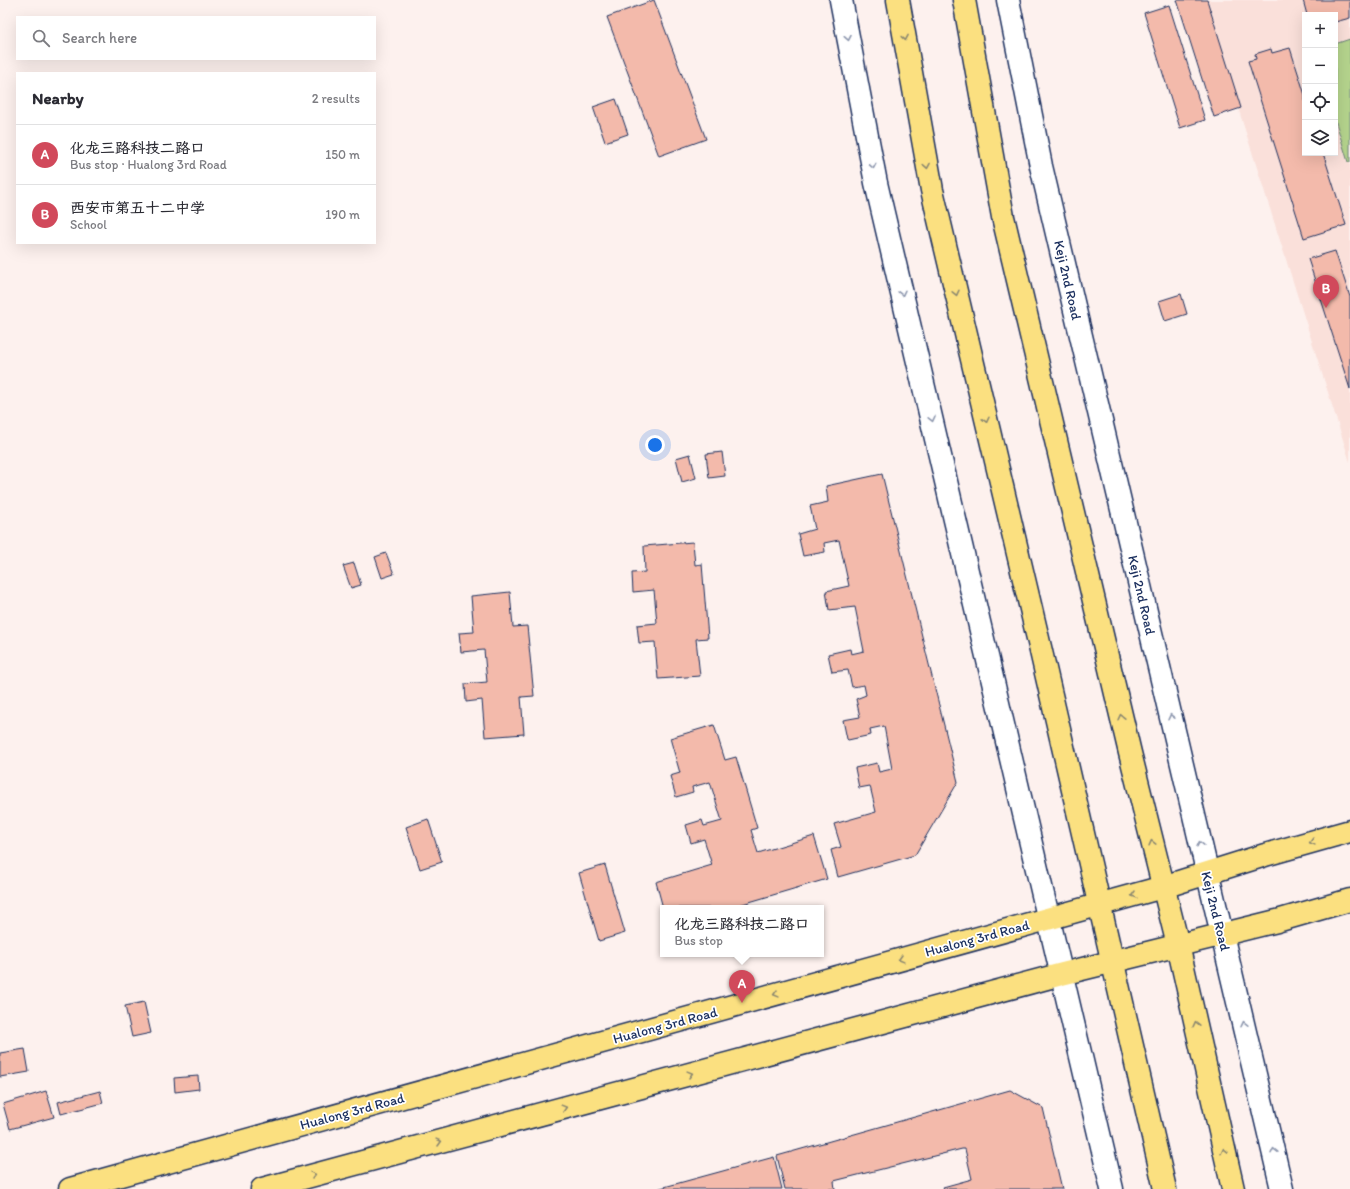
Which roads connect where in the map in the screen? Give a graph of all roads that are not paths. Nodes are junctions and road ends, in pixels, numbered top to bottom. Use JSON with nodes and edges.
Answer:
{"nodes":[{"id":1,"x":841,"y":0,"type":"edge"},
{"id":2,"x":898,"y":0,"type":"edge"},
{"id":3,"x":964,"y":0,"type":"edge"},
{"id":4,"x":1008,"y":0,"type":"edge"},
{"id":5,"x":1350,"y":831,"type":"edge"},
{"id":6,"x":1207,"y":873,"type":"junction"},
{"id":7,"x":1163,"y":887,"type":"junction"},
{"id":8,"x":1350,"y":900,"type":"edge"},
{"id":9,"x":1099,"y":905,"type":"junction"},
{"id":10,"x":1049,"y":918,"type":"junction"},
{"id":11,"x":1222,"y":935,"type":"junction"},
{"id":12,"x":1178,"y":945,"type":"junction"},
{"id":13,"x":1112,"y":961,"type":"junction"},
{"id":14,"x":1062,"y":974,"type":"junction"},
{"id":15,"x":70,"y":1189,"type":"edge"},
{"id":16,"x":262,"y":1189,"type":"edge"},
{"id":17,"x":1112,"y":1189,"type":"edge"},
{"id":18,"x":1165,"y":1189,"type":"edge"},
{"id":19,"x":1233,"y":1189,"type":"edge"},
{"id":20,"x":1282,"y":1189,"type":"edge"}],
"edges":[{"from":1,"to":10,"type":"street","one_way":true},
{"from":2,"to":9,"type":"main road","one_way":true},
{"from":7,"to":3,"type":"main road","one_way":true},
{"from":6,"to":4,"type":"street","name":"Keji 2nd Road","one_way":true},
{"from":5,"to":6,"type":"main road","name":"Hualong 3rd Road","one_way":true},
{"from":6,"to":7,"type":"main road","name":"Hualong 3rd Road"},
{"from":6,"to":11,"type":"street","name":"Keji 2nd Road"},
{"from":7,"to":9,"type":"main road","name":"Hualong 3rd Road","one_way":true},
{"from":7,"to":12,"type":"main road"},
{"from":8,"to":11,"type":"main road"},
{"from":9,"to":10,"type":"main road","name":"Hualong 3rd Road"},
{"from":9,"to":13,"type":"main road"},
{"from":10,"to":14,"type":"street"},
{"from":10,"to":15,"type":"main road","name":"Hualong 3rd Road","one_way":true},
{"from":11,"to":12,"type":"main road"},
{"from":20,"to":11,"type":"street","name":"Keji 2nd Road","one_way":true},
{"from":12,"to":13,"type":"main road"},
{"from":19,"to":12,"type":"main road","one_way":true},
{"from":13,"to":14,"type":"main road"},
{"from":13,"to":18,"type":"main road"},
{"from":16,"to":14,"type":"main road","one_way":true},
{"from":14,"to":17,"type":"street"}]}
